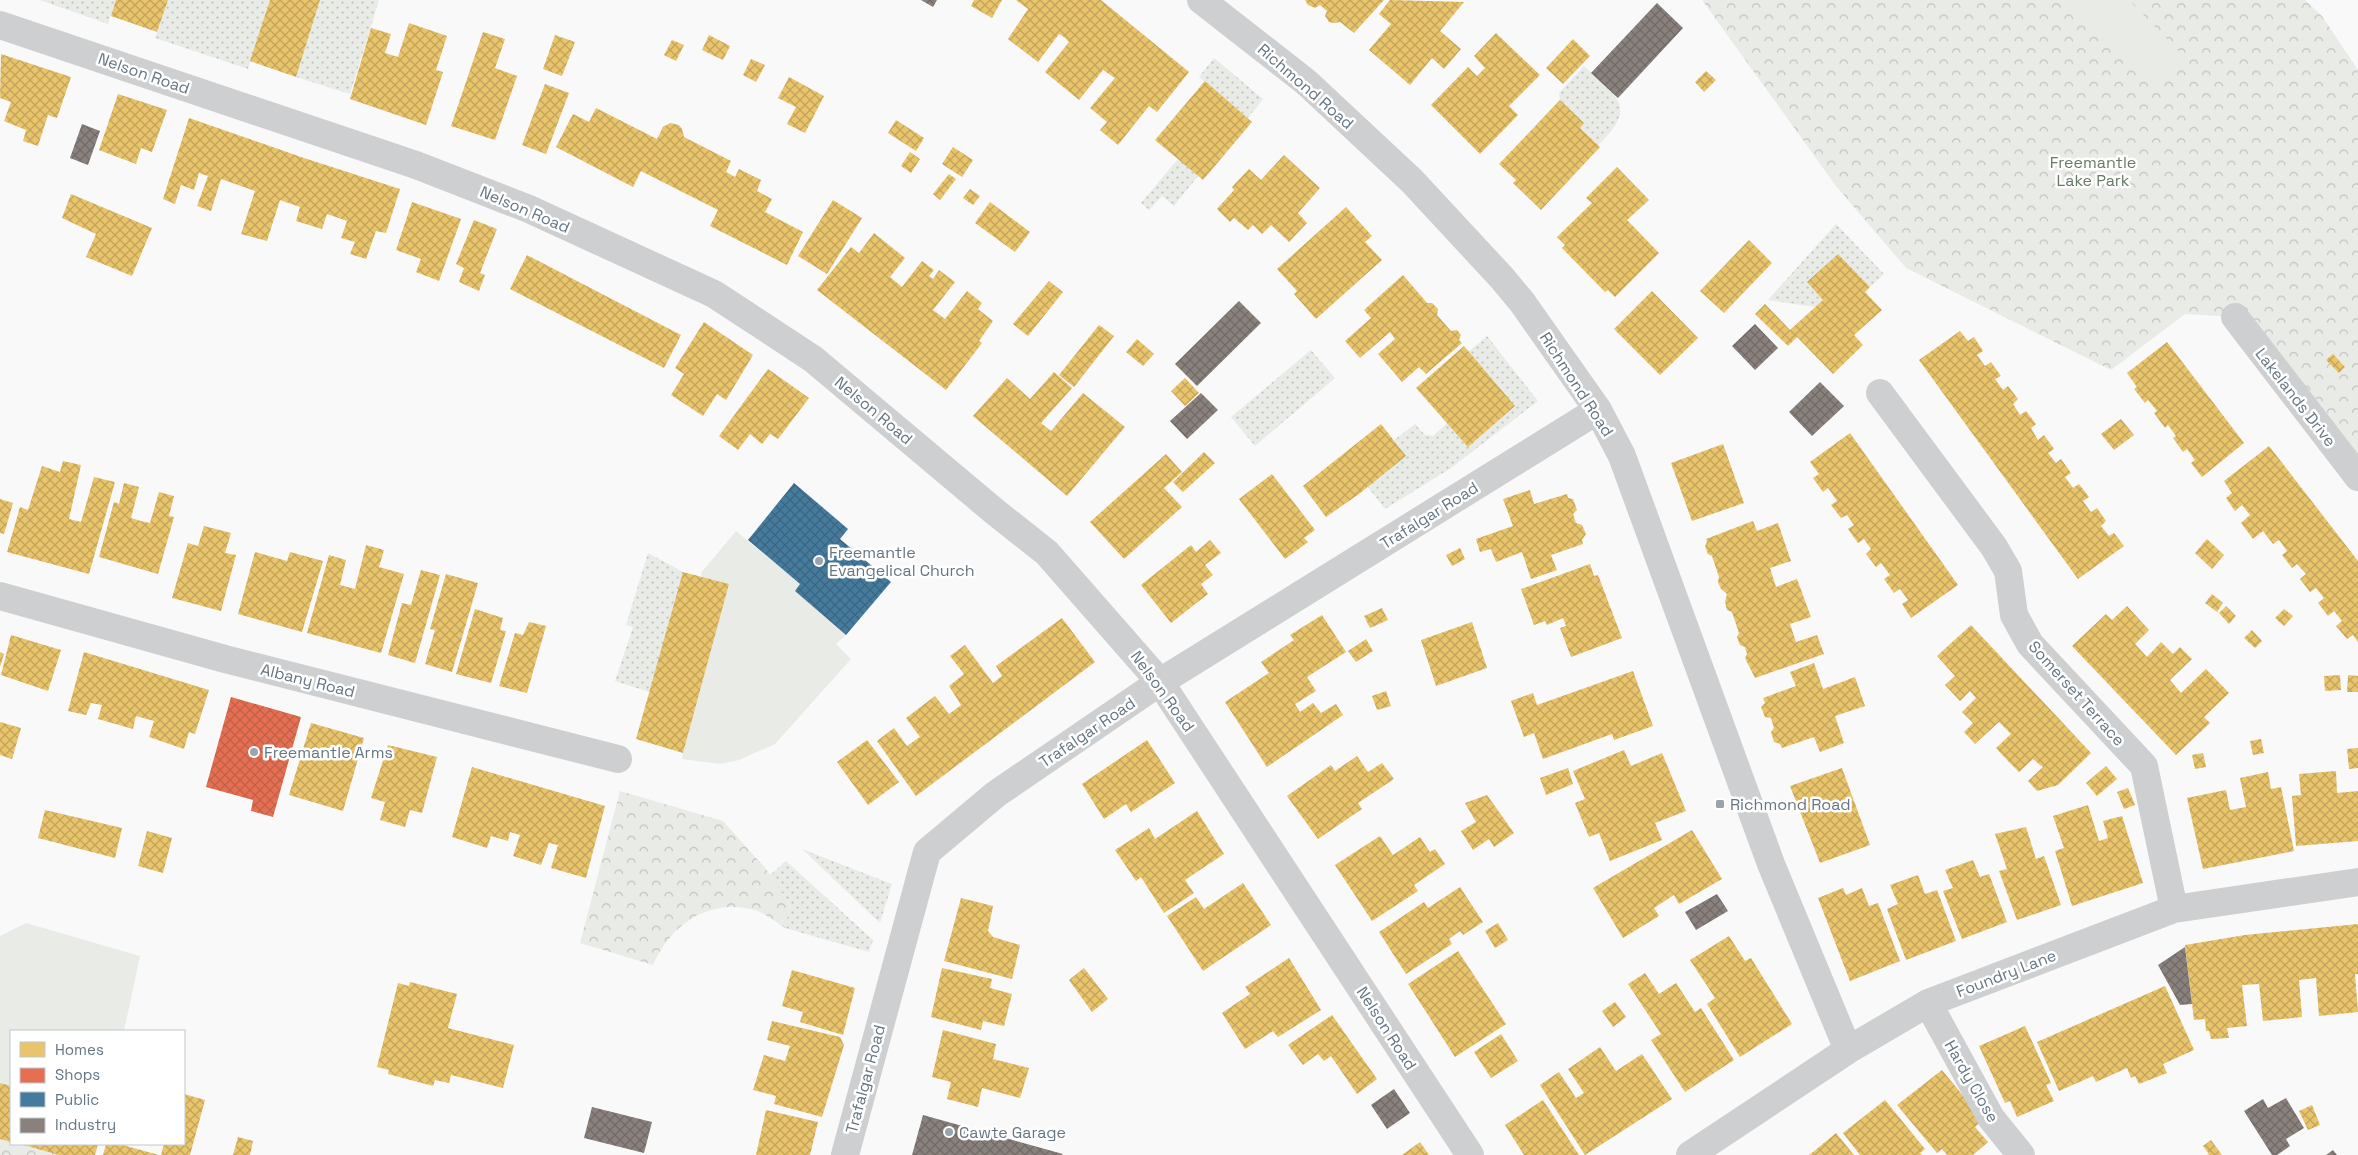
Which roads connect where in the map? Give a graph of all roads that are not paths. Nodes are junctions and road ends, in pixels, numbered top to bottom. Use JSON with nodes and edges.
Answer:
{"nodes":[{"id":1,"x":1201,"y":0,"type":"edge"},
{"id":2,"x":0,"y":25,"type":"edge"},
{"id":3,"x":2234,"y":317,"type":"dead end"},
{"id":4,"x":1880,"y":393,"type":"dead end"},
{"id":5,"x":1598,"y":410,"type":"junction"},
{"id":6,"x":2358,"y":476,"type":"edge"},
{"id":7,"x":0,"y":596,"type":"edge"},
{"id":8,"x":1160,"y":682,"type":"junction"},
{"id":9,"x":618,"y":759,"type":"dead end"},
{"id":10,"x":2358,"y":882,"type":"edge"},
{"id":11,"x":2174,"y":909,"type":"junction"},
{"id":12,"x":1928,"y":1003,"type":"junction"},
{"id":13,"x":1848,"y":1050,"type":"junction"},
{"id":14,"x":845,"y":1155,"type":"edge"},
{"id":15,"x":1470,"y":1155,"type":"edge"},
{"id":16,"x":1690,"y":1155,"type":"edge"},
{"id":17,"x":2021,"y":1155,"type":"edge"}],
"edges":[{"from":1,"to":5,"type":"street","name":"Richmond Road"},
{"from":2,"to":8,"type":"street","name":"Nelson Road"},
{"from":3,"to":6,"type":"street","name":"Lakelands Drive"},
{"from":4,"to":11,"type":"street","name":"Somerset Terrace"},
{"from":5,"to":8,"type":"street","name":"Trafalgar Road"},
{"from":5,"to":13,"type":"street","name":"Richmond Road"},
{"from":7,"to":9,"type":"street","name":"Albany Road"},
{"from":8,"to":14,"type":"street","name":"Trafalgar Road"},
{"from":8,"to":15,"type":"street","name":"Nelson Road"},
{"from":10,"to":11,"type":"street","name":"Foundry Lane"},
{"from":11,"to":12,"type":"street","name":"Foundry Lane"},
{"from":12,"to":13,"type":"street","name":"Foundry Lane"},
{"from":12,"to":17,"type":"street","name":"Hardy Close"},
{"from":13,"to":16,"type":"street","name":"Foundry Lane"}]}
